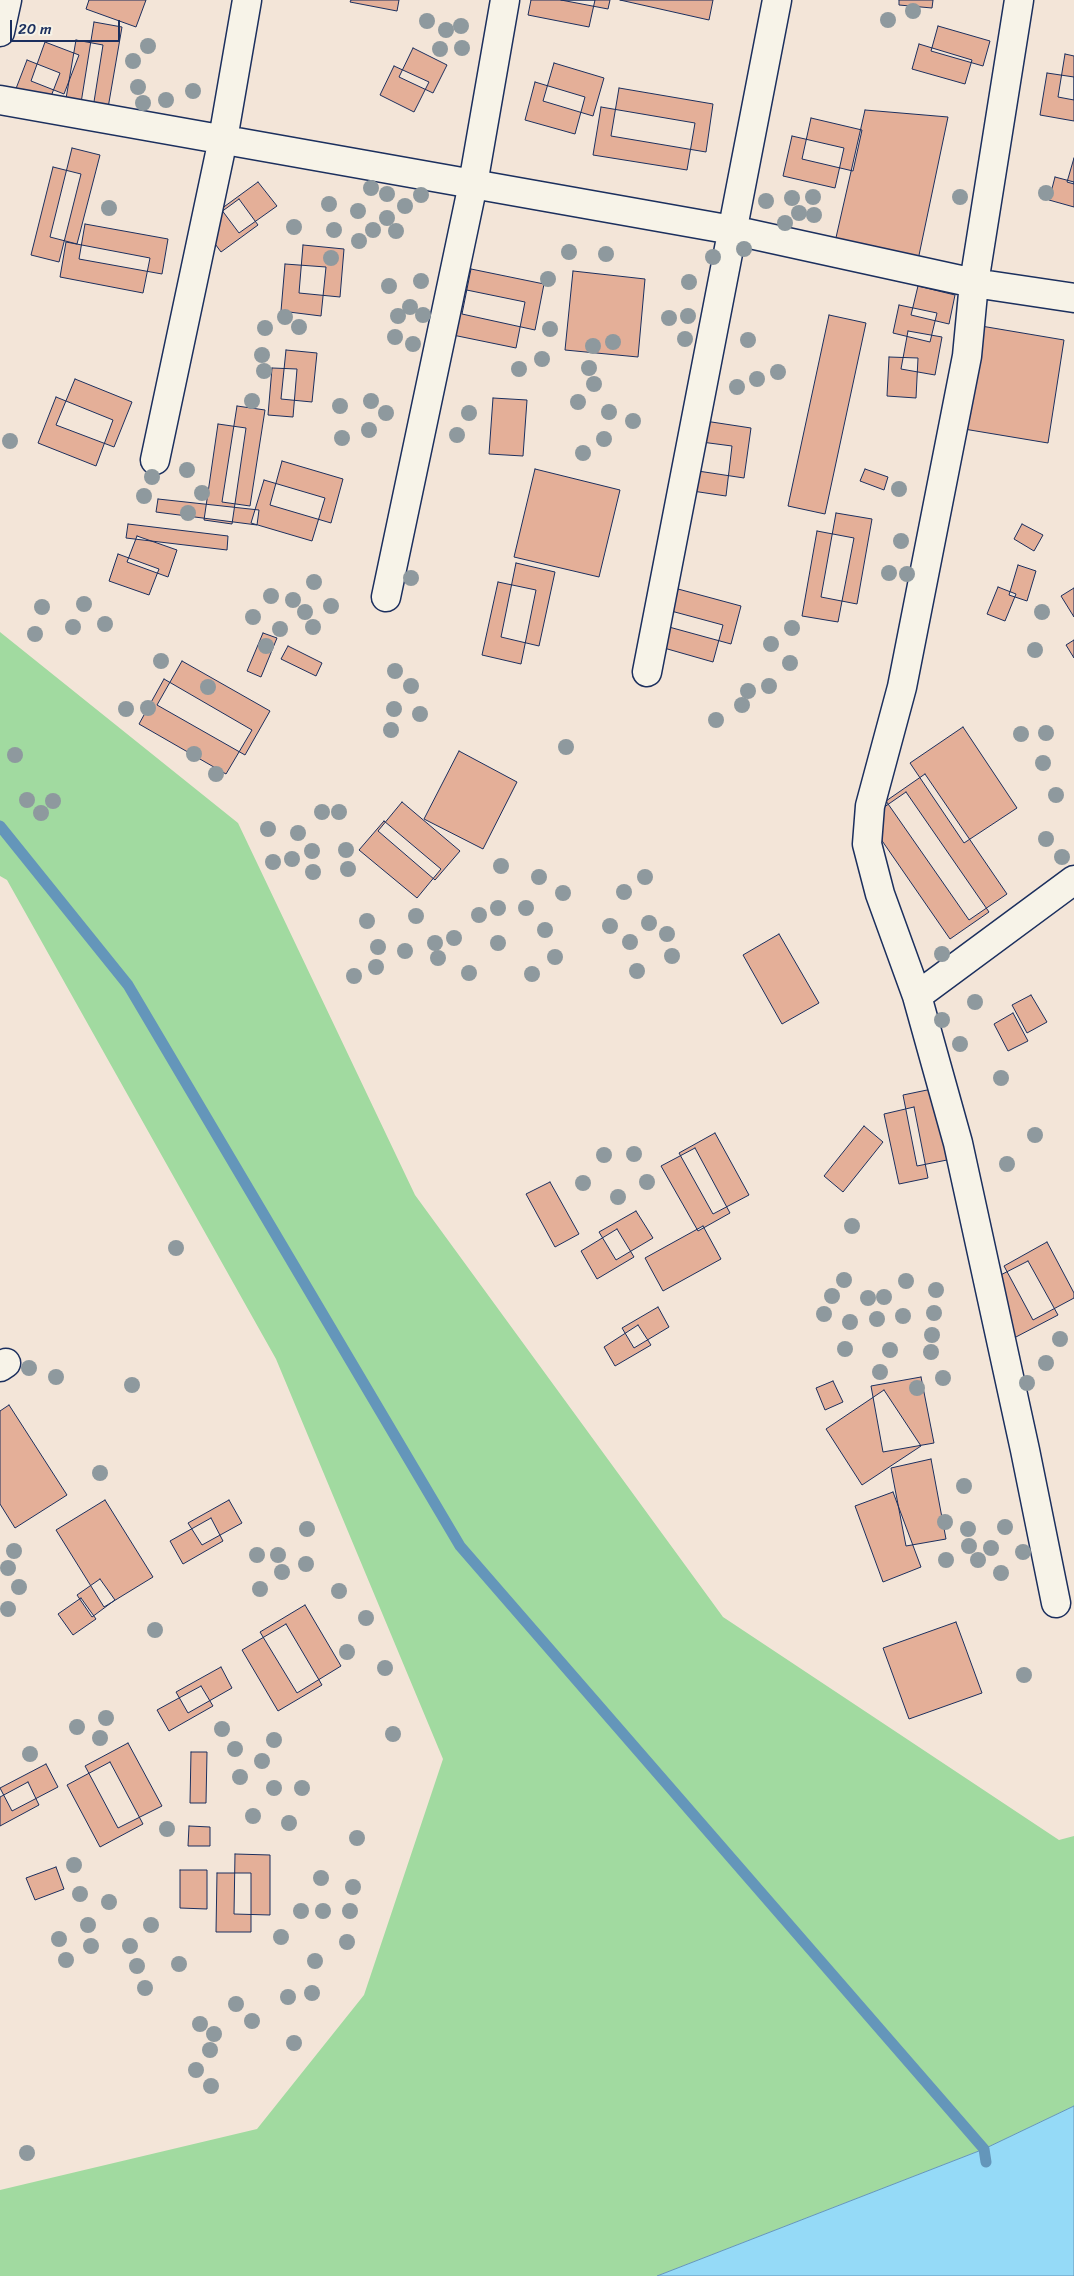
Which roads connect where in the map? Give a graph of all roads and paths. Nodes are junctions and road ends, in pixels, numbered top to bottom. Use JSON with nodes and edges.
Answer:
{"nodes":[{"id":1,"x":7,"y":0,"type":"edge"},
{"id":2,"x":247,"y":0,"type":"edge"},
{"id":3,"x":505,"y":0,"type":"edge"},
{"id":4,"x":777,"y":0,"type":"edge"},
{"id":5,"x":1020,"y":0,"type":"edge"},
{"id":6,"x":0,"y":32,"type":"edge"},
{"id":7,"x":0,"y":100,"type":"edge"},
{"id":8,"x":223,"y":139,"type":"junction"},
{"id":9,"x":473,"y":184,"type":"junction"},
{"id":10,"x":732,"y":230,"type":"junction"},
{"id":11,"x":974,"y":283,"type":"junction"},
{"id":12,"x":1074,"y":298,"type":"edge"},
{"id":13,"x":155,"y":460,"type":"dead end"},
{"id":14,"x":386,"y":596,"type":"dead end"},
{"id":15,"x":647,"y":672,"type":"dead end"},
{"id":16,"x":1074,"y":880,"type":"edge"},
{"id":17,"x":917,"y":996,"type":"junction"},
{"id":18,"x":1056,"y":1603,"type":"dead end"}],
"edges":[{"from":1,"to":6,"type":"street"},
{"from":2,"to":8,"type":"street"},
{"from":3,"to":9,"type":"street"},
{"from":4,"to":10,"type":"street"},
{"from":5,"to":11,"type":"street"},
{"from":7,"to":8,"type":"street"},
{"from":8,"to":9,"type":"street"},
{"from":8,"to":13,"type":"street"},
{"from":9,"to":10,"type":"street"},
{"from":9,"to":14,"type":"street"},
{"from":10,"to":11,"type":"street"},
{"from":10,"to":15,"type":"street"},
{"from":11,"to":12,"type":"street"},
{"from":11,"to":17,"type":"street"},
{"from":16,"to":17,"type":"street"},
{"from":17,"to":18,"type":"street"}]}
